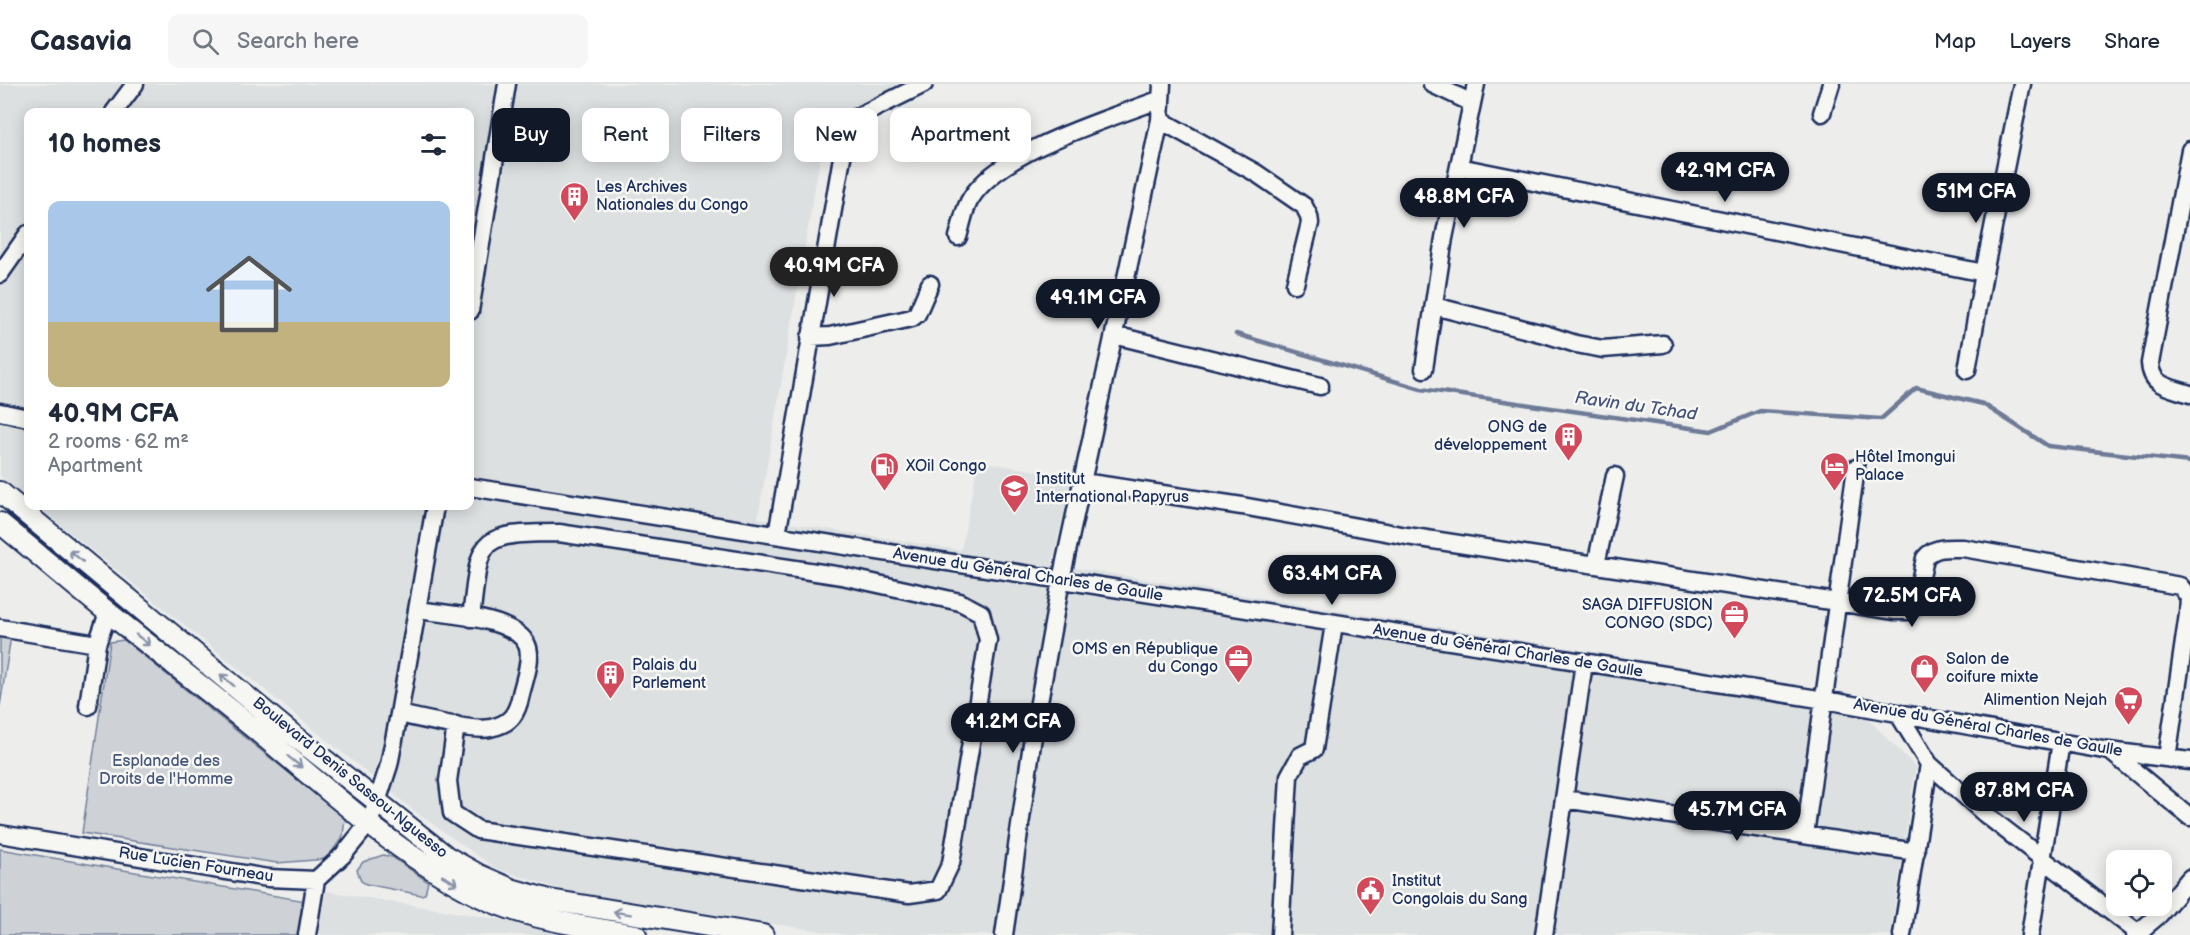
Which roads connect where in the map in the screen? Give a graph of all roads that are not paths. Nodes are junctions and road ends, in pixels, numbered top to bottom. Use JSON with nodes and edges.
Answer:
{"nodes":[{"id":1,"x":507,"y":84,"type":"edge"},
{"id":2,"x":924,"y":84,"type":"edge"},
{"id":3,"x":1432,"y":84,"type":"edge"},
{"id":4,"x":1476,"y":84,"type":"edge"},
{"id":5,"x":1831,"y":84,"type":"edge"},
{"id":6,"x":2022,"y":84,"type":"edge"},
{"id":7,"x":128,"y":88,"type":"edge"},
{"id":8,"x":1162,"y":92,"type":"edge"},
{"id":9,"x":1472,"y":103,"type":"junction"},
{"id":10,"x":116,"y":108,"type":"edge"},
{"id":11,"x":1822,"y":113,"type":"dead end"},
{"id":12,"x":1160,"y":120,"type":"junction"},
{"id":13,"x":2190,"y":150,"type":"edge"},
{"id":14,"x":1459,"y":167,"type":"junction"},
{"id":15,"x":958,"y":237,"type":"dead end"},
{"id":16,"x":24,"y":240,"type":"edge"},
{"id":17,"x":1984,"y":273,"type":"junction"},
{"id":18,"x":0,"y":274,"type":"edge"},
{"id":19,"x":930,"y":284,"type":"dead end"},
{"id":20,"x":1295,"y":284,"type":"dead end"},
{"id":21,"x":474,"y":286,"type":"edge"},
{"id":22,"x":1434,"y":306,"type":"junction"},
{"id":23,"x":1114,"y":334,"type":"junction"},
{"id":24,"x":810,"y":337,"type":"junction"},
{"id":25,"x":1663,"y":344,"type":"dead end"},
{"id":26,"x":1424,"y":369,"type":"dead end"},
{"id":27,"x":1967,"y":370,"type":"dead end"},
{"id":28,"x":1320,"y":386,"type":"dead end"},
{"id":29,"x":2190,"y":394,"type":"edge"},
{"id":30,"x":0,"y":412,"type":"edge"},
{"id":31,"x":24,"y":417,"type":"edge"},
{"id":32,"x":1856,"y":468,"type":"dead end"},
{"id":33,"x":1615,"y":476,"type":"dead end"},
{"id":34,"x":1083,"y":482,"type":"junction"},
{"id":35,"x":474,"y":488,"type":"edge"},
{"id":36,"x":0,"y":492,"type":"edge"},
{"id":37,"x":434,"y":510,"type":"edge"},
{"id":38,"x":0,"y":524,"type":"edge"},
{"id":39,"x":777,"y":535,"type":"junction"},
{"id":40,"x":1596,"y":565,"type":"junction"},
{"id":41,"x":1061,"y":580,"type":"junction"},
{"id":42,"x":1839,"y":602,"type":"junction"},
{"id":43,"x":417,"y":610,"type":"junction"},
{"id":44,"x":108,"y":613,"type":"junction"},
{"id":45,"x":471,"y":618,"type":"junction"},
{"id":46,"x":1334,"y":624,"type":"junction"},
{"id":47,"x":0,"y":628,"type":"edge"},
{"id":48,"x":97,"y":644,"type":"junction"},
{"id":49,"x":1584,"y":663,"type":"junction"},
{"id":50,"x":1826,"y":700,"type":"junction"},
{"id":51,"x":88,"y":706,"type":"dead end"},
{"id":52,"x":1898,"y":713,"type":"junction"},
{"id":53,"x":399,"y":714,"type":"junction"},
{"id":54,"x":456,"y":725,"type":"junction"},
{"id":55,"x":2061,"y":742,"type":"junction"},
{"id":56,"x":2109,"y":751,"type":"junction"},
{"id":57,"x":2167,"y":758,"type":"junction"},
{"id":58,"x":2190,"y":761,"type":"edge"},
{"id":59,"x":1929,"y":764,"type":"junction"},
{"id":60,"x":1564,"y":800,"type":"junction"},
{"id":61,"x":377,"y":802,"type":"junction"},
{"id":62,"x":2190,"y":817,"type":"edge"},
{"id":63,"x":369,"y":823,"type":"junction"},
{"id":64,"x":0,"y":834,"type":"edge"},
{"id":65,"x":1805,"y":835,"type":"junction"},
{"id":66,"x":1916,"y":852,"type":"junction"},
{"id":67,"x":2043,"y":860,"type":"junction"},
{"id":68,"x":2190,"y":878,"type":"edge"},
{"id":69,"x":316,"y":880,"type":"junction"},
{"id":70,"x":2138,"y":934,"type":"edge"},
{"id":71,"x":307,"y":935,"type":"edge"},
{"id":72,"x":636,"y":935,"type":"edge"},
{"id":73,"x":763,"y":935,"type":"edge"},
{"id":74,"x":1004,"y":935,"type":"edge"},
{"id":75,"x":1281,"y":935,"type":"edge"},
{"id":76,"x":1544,"y":935,"type":"edge"},
{"id":77,"x":1902,"y":935,"type":"edge"},
{"id":78,"x":2030,"y":935,"type":"edge"}],
"edges":[{"from":1,"to":21,"type":"street"},
{"from":2,"to":24,"type":"street"},
{"from":3,"to":9,"type":"street"},
{"from":4,"to":9,"type":"street"},
{"from":5,"to":11,"type":"street"},
{"from":6,"to":17,"type":"street"},
{"from":7,"to":10,"type":"street"},
{"from":8,"to":12,"type":"street"},
{"from":8,"to":15,"type":"street"},
{"from":9,"to":14,"type":"street"},
{"from":12,"to":20,"type":"street"},
{"from":12,"to":23,"type":"street"},
{"from":13,"to":29,"type":"street"},
{"from":14,"to":17,"type":"street"},
{"from":14,"to":22,"type":"street"},
{"from":16,"to":18,"type":"street"},
{"from":17,"to":27,"type":"street"},
{"from":19,"to":24,"type":"street"},
{"from":22,"to":25,"type":"street"},
{"from":22,"to":26,"type":"street"},
{"from":23,"to":28,"type":"street"},
{"from":23,"to":34,"type":"street"},
{"from":24,"to":39,"type":"street"},
{"from":30,"to":31,"type":"street"},
{"from":32,"to":42,"type":"street"},
{"from":33,"to":40,"type":"street"},
{"from":34,"to":40,"type":"street"},
{"from":34,"to":41,"type":"street"},
{"from":35,"to":39,"type":"street","name":"Avenue du Général Charles de Gaulle"},
{"from":61,"to":36,"type":"main road","name":"Boulevard Denis Sassou-Nguesso","one_way":true},
{"from":37,"to":43,"type":"street"},
{"from":38,"to":44,"type":"main road","name":"Boulevard Denis Sassou-Nguesso"},
{"from":39,"to":41,"type":"street","name":"Avenue du Général Charles de Gaulle"},
{"from":40,"to":42,"type":"street"},
{"from":41,"to":46,"type":"street","name":"Avenue du Général Charles de Gaulle"},
{"from":41,"to":74,"type":"street"},
{"from":42,"to":50,"type":"street"},
{"from":42,"to":57,"type":"street"},
{"from":43,"to":45,"type":"street"},
{"from":43,"to":53,"type":"street"},
{"from":44,"to":48,"type":"street"},
{"from":44,"to":63,"type":"main road","name":"Boulevard Denis Sassou-Nguesso","one_way":true},
{"from":45,"to":54,"type":"street"},
{"from":45,"to":54,"type":"street"},
{"from":46,"to":49,"type":"street","name":"Avenue du Général Charles de Gaulle"},
{"from":46,"to":75,"type":"street"},
{"from":47,"to":48,"type":"street"},
{"from":48,"to":51,"type":"street"},
{"from":49,"to":50,"type":"street","name":"Avenue du Général Charles de Gaulle"},
{"from":49,"to":60,"type":"street"},
{"from":50,"to":52,"type":"street","name":"Avenue du Général Charles de Gaulle"},
{"from":50,"to":65,"type":"street"},
{"from":52,"to":55,"type":"street","name":"Avenue du Général Charles de Gaulle"},
{"from":52,"to":59,"type":"street"},
{"from":53,"to":54,"type":"street"},
{"from":53,"to":61,"type":"street"},
{"from":55,"to":56,"type":"street","name":"Avenue du Général Charles de Gaulle"},
{"from":55,"to":67,"type":"street"},
{"from":56,"to":57,"type":"street","name":"Avenue du Général Charles de Gaulle"},
{"from":56,"to":62,"type":"street"},
{"from":57,"to":58,"type":"street","name":"Avenue du Général Charles de Gaulle"},
{"from":59,"to":66,"type":"street"},
{"from":59,"to":67,"type":"street"},
{"from":60,"to":65,"type":"street"},
{"from":60,"to":76,"type":"street"},
{"from":61,"to":63,"type":"street"},
{"from":73,"to":61,"type":"main road","name":"Boulevard Denis Sassou-Nguesso","one_way":true},
{"from":63,"to":69,"type":"street"},
{"from":63,"to":72,"type":"main road","name":"Boulevard Denis Sassou-Nguesso","one_way":true},
{"from":64,"to":69,"type":"street","name":"Rue Lucien Fourneau"},
{"from":65,"to":66,"type":"street"},
{"from":66,"to":77,"type":"street"},
{"from":67,"to":70,"type":"street"},
{"from":67,"to":78,"type":"street"},
{"from":68,"to":70,"type":"street"},
{"from":69,"to":71,"type":"street"}]}
